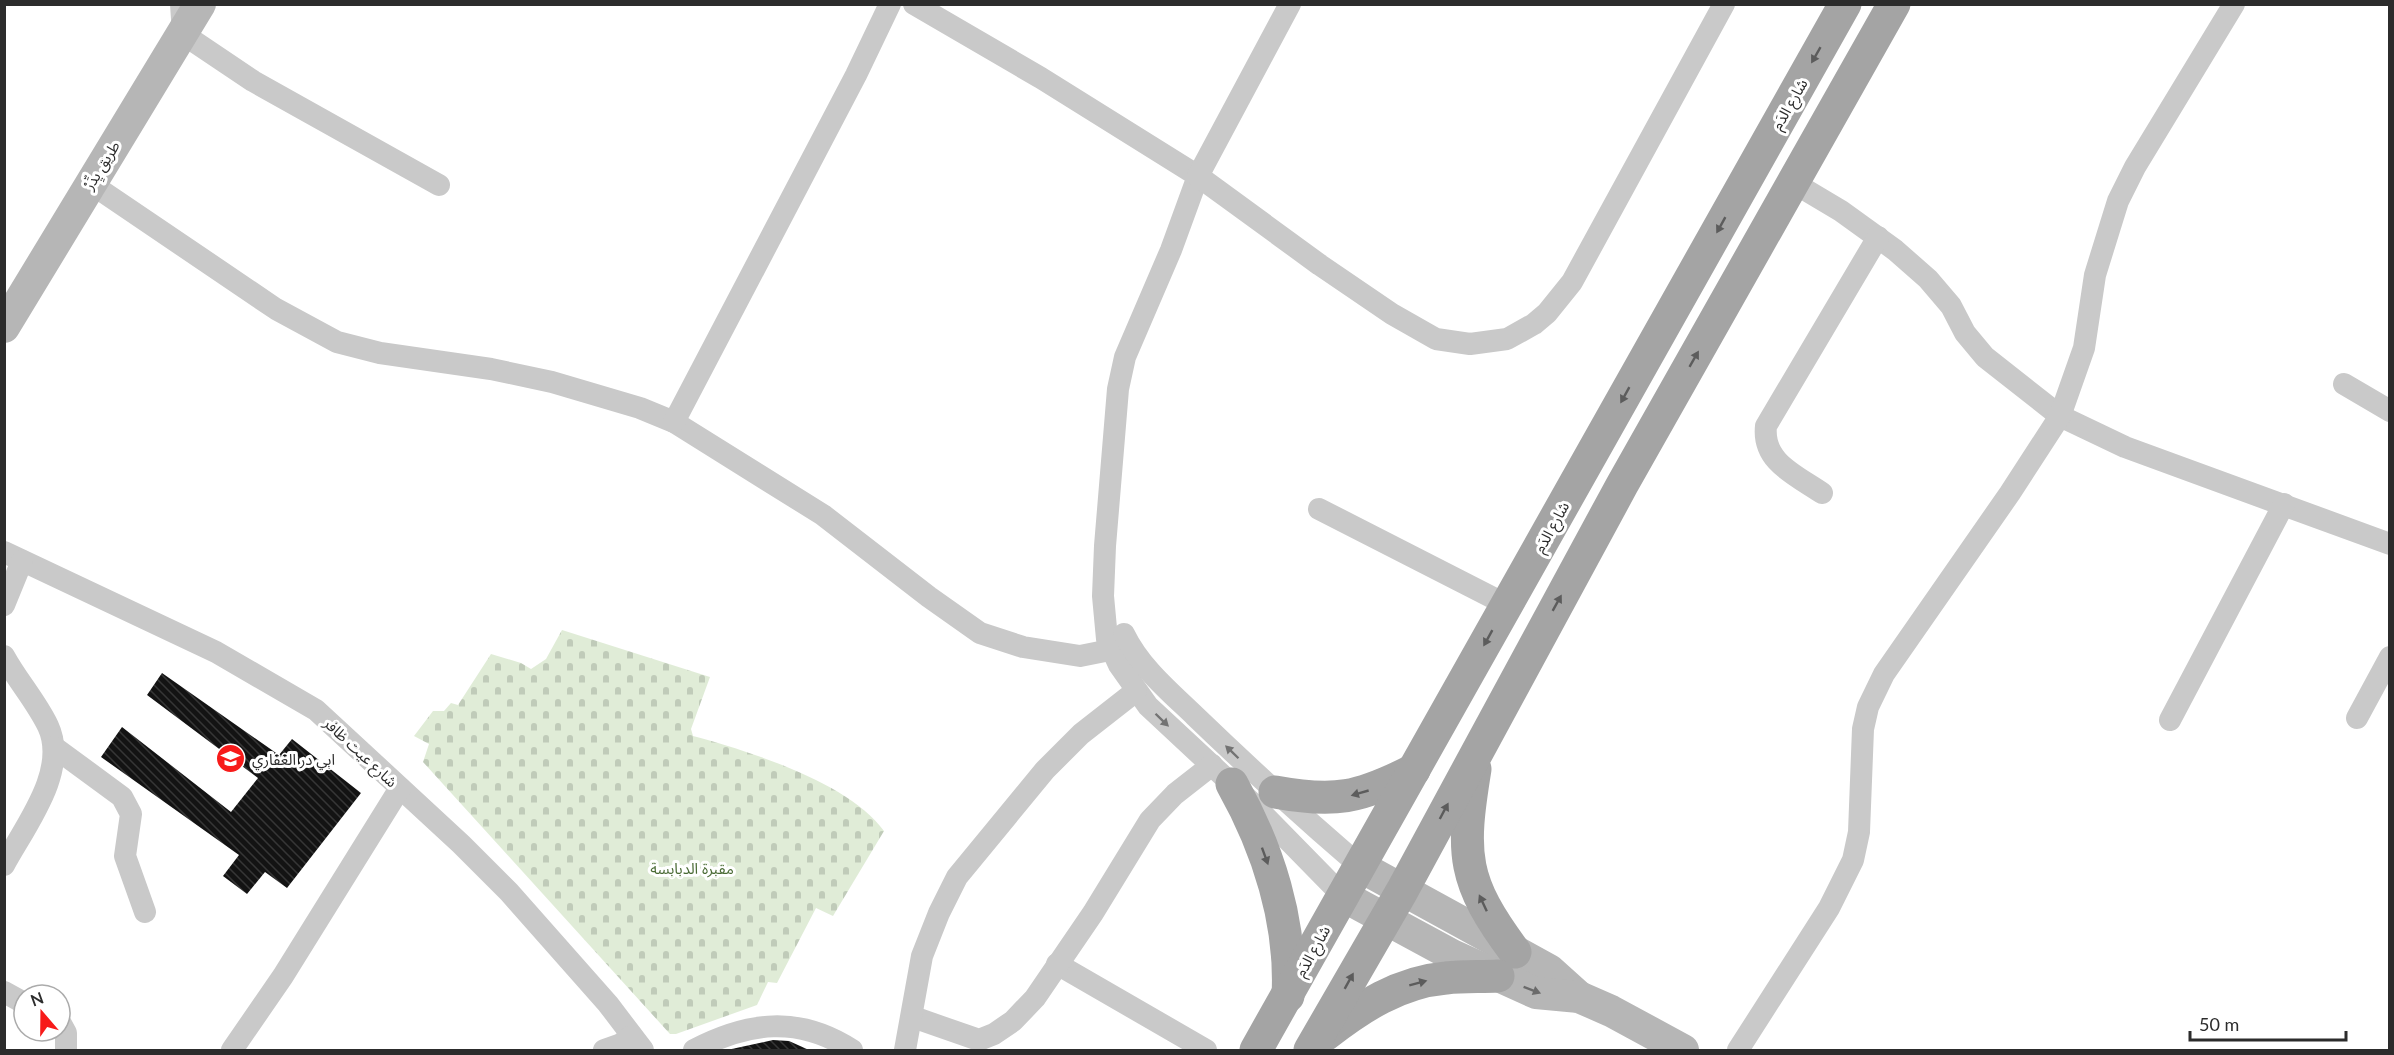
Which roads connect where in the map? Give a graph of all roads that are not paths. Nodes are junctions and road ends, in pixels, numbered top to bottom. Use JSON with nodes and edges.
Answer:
{"nodes":[{"id":1,"x":200,"y":4,"type":"edge"},
{"id":2,"x":890,"y":4,"type":"edge"},
{"id":3,"x":914,"y":4,"type":"edge"},
{"id":4,"x":1290,"y":4,"type":"edge"},
{"id":5,"x":1724,"y":4,"type":"edge"},
{"id":6,"x":1845,"y":4,"type":"edge"},
{"id":7,"x":1894,"y":4,"type":"edge"},
{"id":8,"x":2234,"y":4,"type":"edge"},
{"id":9,"x":182,"y":19,"type":"edge"},
{"id":10,"x":1198,"y":176,"type":"junction"},
{"id":11,"x":90,"y":183,"type":"junction"},
{"id":12,"x":1794,"y":183,"type":"junction"},
{"id":13,"x":439,"y":185,"type":"dead end"},
{"id":14,"x":1878,"y":237,"type":"junction"},
{"id":15,"x":4,"y":327,"type":"edge"},
{"id":16,"x":2344,"y":384,"type":"dead end"},
{"id":17,"x":2390,"y":411,"type":"edge"},
{"id":18,"x":2060,"y":416,"type":"junction"},
{"id":19,"x":674,"y":422,"type":"junction"},
{"id":20,"x":1822,"y":493,"type":"dead end"},
{"id":21,"x":2284,"y":504,"type":"junction"},
{"id":22,"x":1319,"y":509,"type":"dead end"},
{"id":23,"x":2390,"y":544,"type":"edge"},
{"id":24,"x":13,"y":556,"type":"edge"},
{"id":25,"x":4,"y":605,"type":"edge"},
{"id":26,"x":1507,"y":605,"type":"junction"},
{"id":27,"x":1121,"y":648,"type":"junction"},
{"id":28,"x":4,"y":656,"type":"edge"},
{"id":29,"x":2390,"y":657,"type":"edge"},
{"id":30,"x":1136,"y":691,"type":"junction"},
{"id":31,"x":2356,"y":718,"type":"dead end"},
{"id":32,"x":2170,"y":720,"type":"dead end"},
{"id":33,"x":1480,"y":743,"type":"junction"},
{"id":34,"x":54,"y":747,"type":"junction"},
{"id":35,"x":1414,"y":770,"type":"junction"},
{"id":36,"x":1222,"y":774,"type":"junction"},
{"id":37,"x":400,"y":788,"type":"junction"},
{"id":38,"x":1275,"y":792,"type":"junction"},
{"id":39,"x":4,"y":865,"type":"edge"},
{"id":40,"x":1361,"y":867,"type":"junction"},
{"id":41,"x":1402,"y":891,"type":"junction"},
{"id":42,"x":1343,"y":896,"type":"junction"},
{"id":43,"x":145,"y":912,"type":"dead end"},
{"id":44,"x":1384,"y":920,"type":"junction"},
{"id":45,"x":1057,"y":964,"type":"junction"},
{"id":46,"x":1507,"y":964,"type":"junction"},
{"id":47,"x":1288,"y":996,"type":"junction"},
{"id":48,"x":912,"y":1017,"type":"junction"},
{"id":49,"x":638,"y":1043,"type":"edge"},
{"id":50,"x":1312,"y":1047,"type":"edge"},
{"id":51,"x":232,"y":1050,"type":"edge"},
{"id":52,"x":604,"y":1050,"type":"edge"},
{"id":53,"x":694,"y":1050,"type":"edge"},
{"id":54,"x":852,"y":1050,"type":"edge"},
{"id":55,"x":905,"y":1050,"type":"edge"},
{"id":56,"x":1206,"y":1050,"type":"edge"},
{"id":57,"x":1256,"y":1050,"type":"edge"},
{"id":58,"x":1683,"y":1050,"type":"edge"},
{"id":59,"x":1738,"y":1050,"type":"edge"}],
"edges":[{"from":1,"to":9,"type":"street","name":"طريق يِدِّرْ"},
{"from":2,"to":19,"type":"street"},
{"from":3,"to":10,"type":"street"},
{"from":4,"to":10,"type":"street"},
{"from":5,"to":10,"type":"street"},
{"from":6,"to":26,"type":"main road","name":"شارع الدَم","one_way":true},
{"from":7,"to":12,"type":"main road"},
{"from":8,"to":18,"type":"street"},
{"from":9,"to":11,"type":"street","name":"طريق يِدِّرْ"},
{"from":9,"to":13,"type":"street"},
{"from":10,"to":27,"type":"street"},
{"from":11,"to":15,"type":"street","name":"طريق يِدِّرْ"},
{"from":11,"to":19,"type":"street"},
{"from":12,"to":14,"type":"street"},
{"from":33,"to":12,"type":"main road","one_way":true},
{"from":14,"to":18,"type":"street"},
{"from":14,"to":20,"type":"street"},
{"from":16,"to":17,"type":"street"},
{"from":18,"to":21,"type":"street"},
{"from":18,"to":59,"type":"street"},
{"from":19,"to":27,"type":"street"},
{"from":21,"to":23,"type":"street"},
{"from":21,"to":32,"type":"street"},
{"from":22,"to":26,"type":"street"},
{"from":24,"to":25,"type":"street"},
{"from":24,"to":37,"type":"street","name":"شارع عيت ظافر"},
{"from":26,"to":35,"type":"main road","name":"شارع الدَم","one_way":true},
{"from":27,"to":30,"type":"street"},
{"from":38,"to":27,"type":"street","one_way":true},
{"from":28,"to":34,"type":"street"},
{"from":29,"to":31,"type":"street"},
{"from":30,"to":36,"type":"street","one_way":true},
{"from":30,"to":48,"type":"street"},
{"from":41,"to":33,"type":"main road","one_way":true},
{"from":46,"to":33,"type":"main road","one_way":true},
{"from":34,"to":39,"type":"street"},
{"from":34,"to":43,"type":"street"},
{"from":35,"to":38,"type":"main road","one_way":true},
{"from":35,"to":40,"type":"main road","name":"شارع الدَم"},
{"from":36,"to":42,"type":"street"},
{"from":36,"to":45,"type":"street"},
{"from":36,"to":47,"type":"main road","one_way":true},
{"from":37,"to":49,"type":"street","name":"شارع عيت ظافر"},
{"from":37,"to":51,"type":"street"},
{"from":38,"to":40,"type":"street"},
{"from":40,"to":41,"type":"street"},
{"from":40,"to":42,"type":"main road","name":"شارع الدَم"},
{"from":41,"to":44,"type":"main road"},
{"from":41,"to":46,"type":"street"},
{"from":42,"to":44,"type":"street"},
{"from":42,"to":47,"type":"main road","name":"شارع الدَم"},
{"from":44,"to":46,"type":"street"},
{"from":50,"to":44,"type":"main road","one_way":true},
{"from":45,"to":48,"type":"street"},
{"from":45,"to":56,"type":"street"},
{"from":50,"to":46,"type":"main road","one_way":true},
{"from":46,"to":58,"type":"street"},
{"from":47,"to":57,"type":"main road","name":"شارع الدَم"},
{"from":48,"to":55,"type":"street"},
{"from":49,"to":52,"type":"street"},
{"from":53,"to":54,"type":"street"}]}
